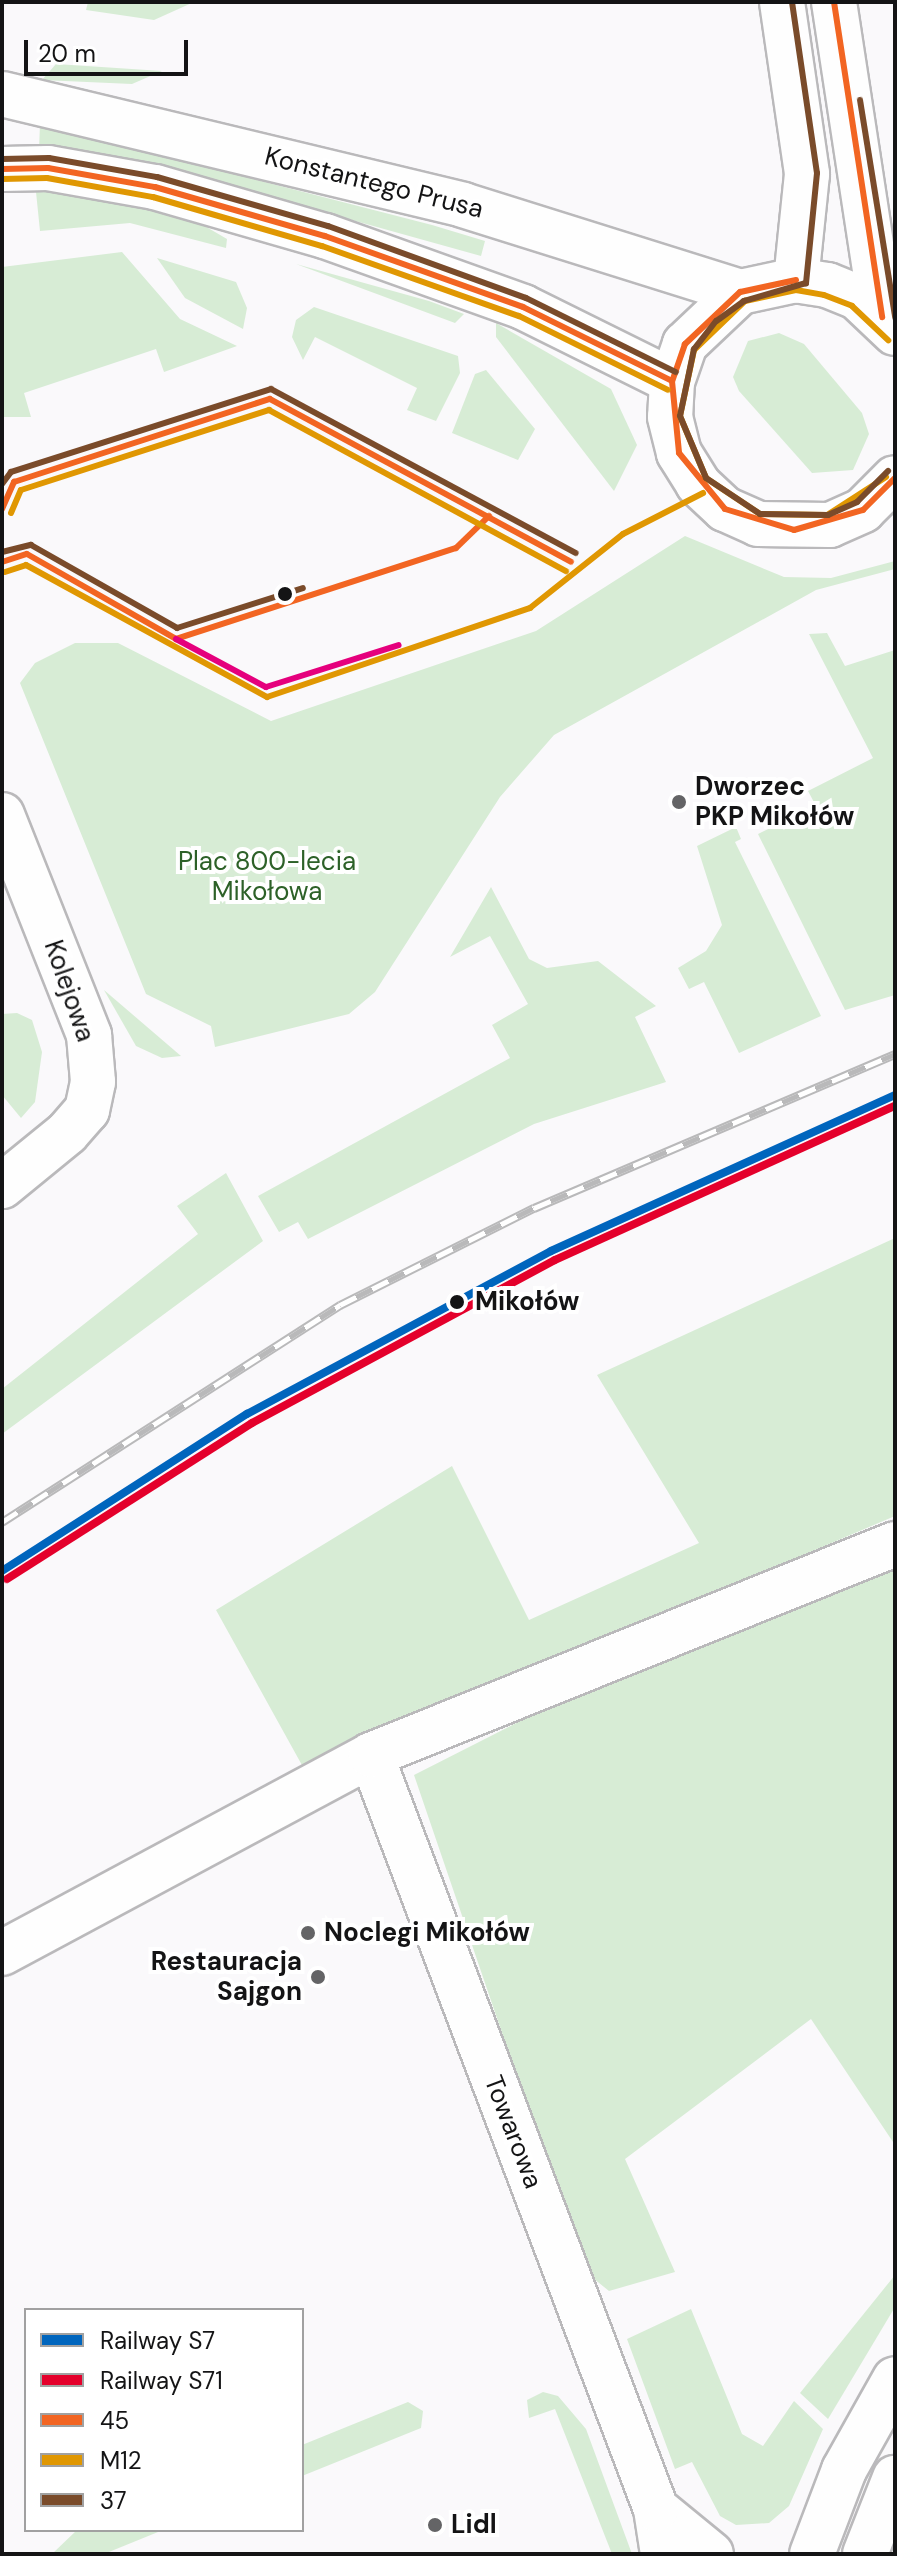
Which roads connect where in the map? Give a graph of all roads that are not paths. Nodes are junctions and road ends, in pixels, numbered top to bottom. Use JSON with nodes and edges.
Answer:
{"nodes":[{"id":1,"x":782,"y":2,"type":"edge"},
{"id":2,"x":834,"y":2,"type":"edge"},
{"id":3,"x":2,"y":94,"type":"edge"},
{"id":4,"x":2,"y":169,"type":"edge"},
{"id":5,"x":796,"y":280,"type":"junction"},
{"id":6,"x":740,"y":292,"type":"junction"},
{"id":7,"x":889,"y":325,"type":"edge"},
{"id":8,"x":672,"y":381,"type":"junction"},
{"id":9,"x":894,"y":484,"type":"edge"},
{"id":10,"x":2,"y":815,"type":"edge"},
{"id":11,"x":2,"y":1186,"type":"edge"},
{"id":12,"x":895,"y":1544,"type":"edge"},
{"id":13,"x":371,"y":1755,"type":"junction"},
{"id":14,"x":2,"y":1953,"type":"edge"},
{"id":15,"x":895,"y":2379,"type":"edge"},
{"id":16,"x":895,"y":2478,"type":"edge"},
{"id":17,"x":656,"y":2509,"type":"junction"},
{"id":18,"x":807,"y":2546,"type":"edge"},
{"id":19,"x":663,"y":2554,"type":"edge"},
{"id":20,"x":711,"y":2554,"type":"edge"},
{"id":21,"x":865,"y":2554,"type":"edge"}],
"edges":[{"from":1,"to":5,"type":"street"},
{"from":2,"to":7,"type":"street"},
{"from":3,"to":6,"type":"street","name":"Konstantego Prusa"},
{"from":4,"to":8,"type":"street"},
{"from":5,"to":6,"type":"street"},
{"from":5,"to":7,"type":"street"},
{"from":6,"to":8,"type":"street"},
{"from":8,"to":9,"type":"street"},
{"from":10,"to":11,"type":"street","name":"Kolejowa"},
{"from":12,"to":13,"type":"street"},
{"from":13,"to":14,"type":"street"},
{"from":13,"to":17,"type":"street","name":"Towarowa"},
{"from":15,"to":18,"type":"street"},
{"from":16,"to":21,"type":"street"},
{"from":17,"to":19,"type":"street","name":"Towarowa"},
{"from":17,"to":20,"type":"street","name":"Towarowa"}]}
